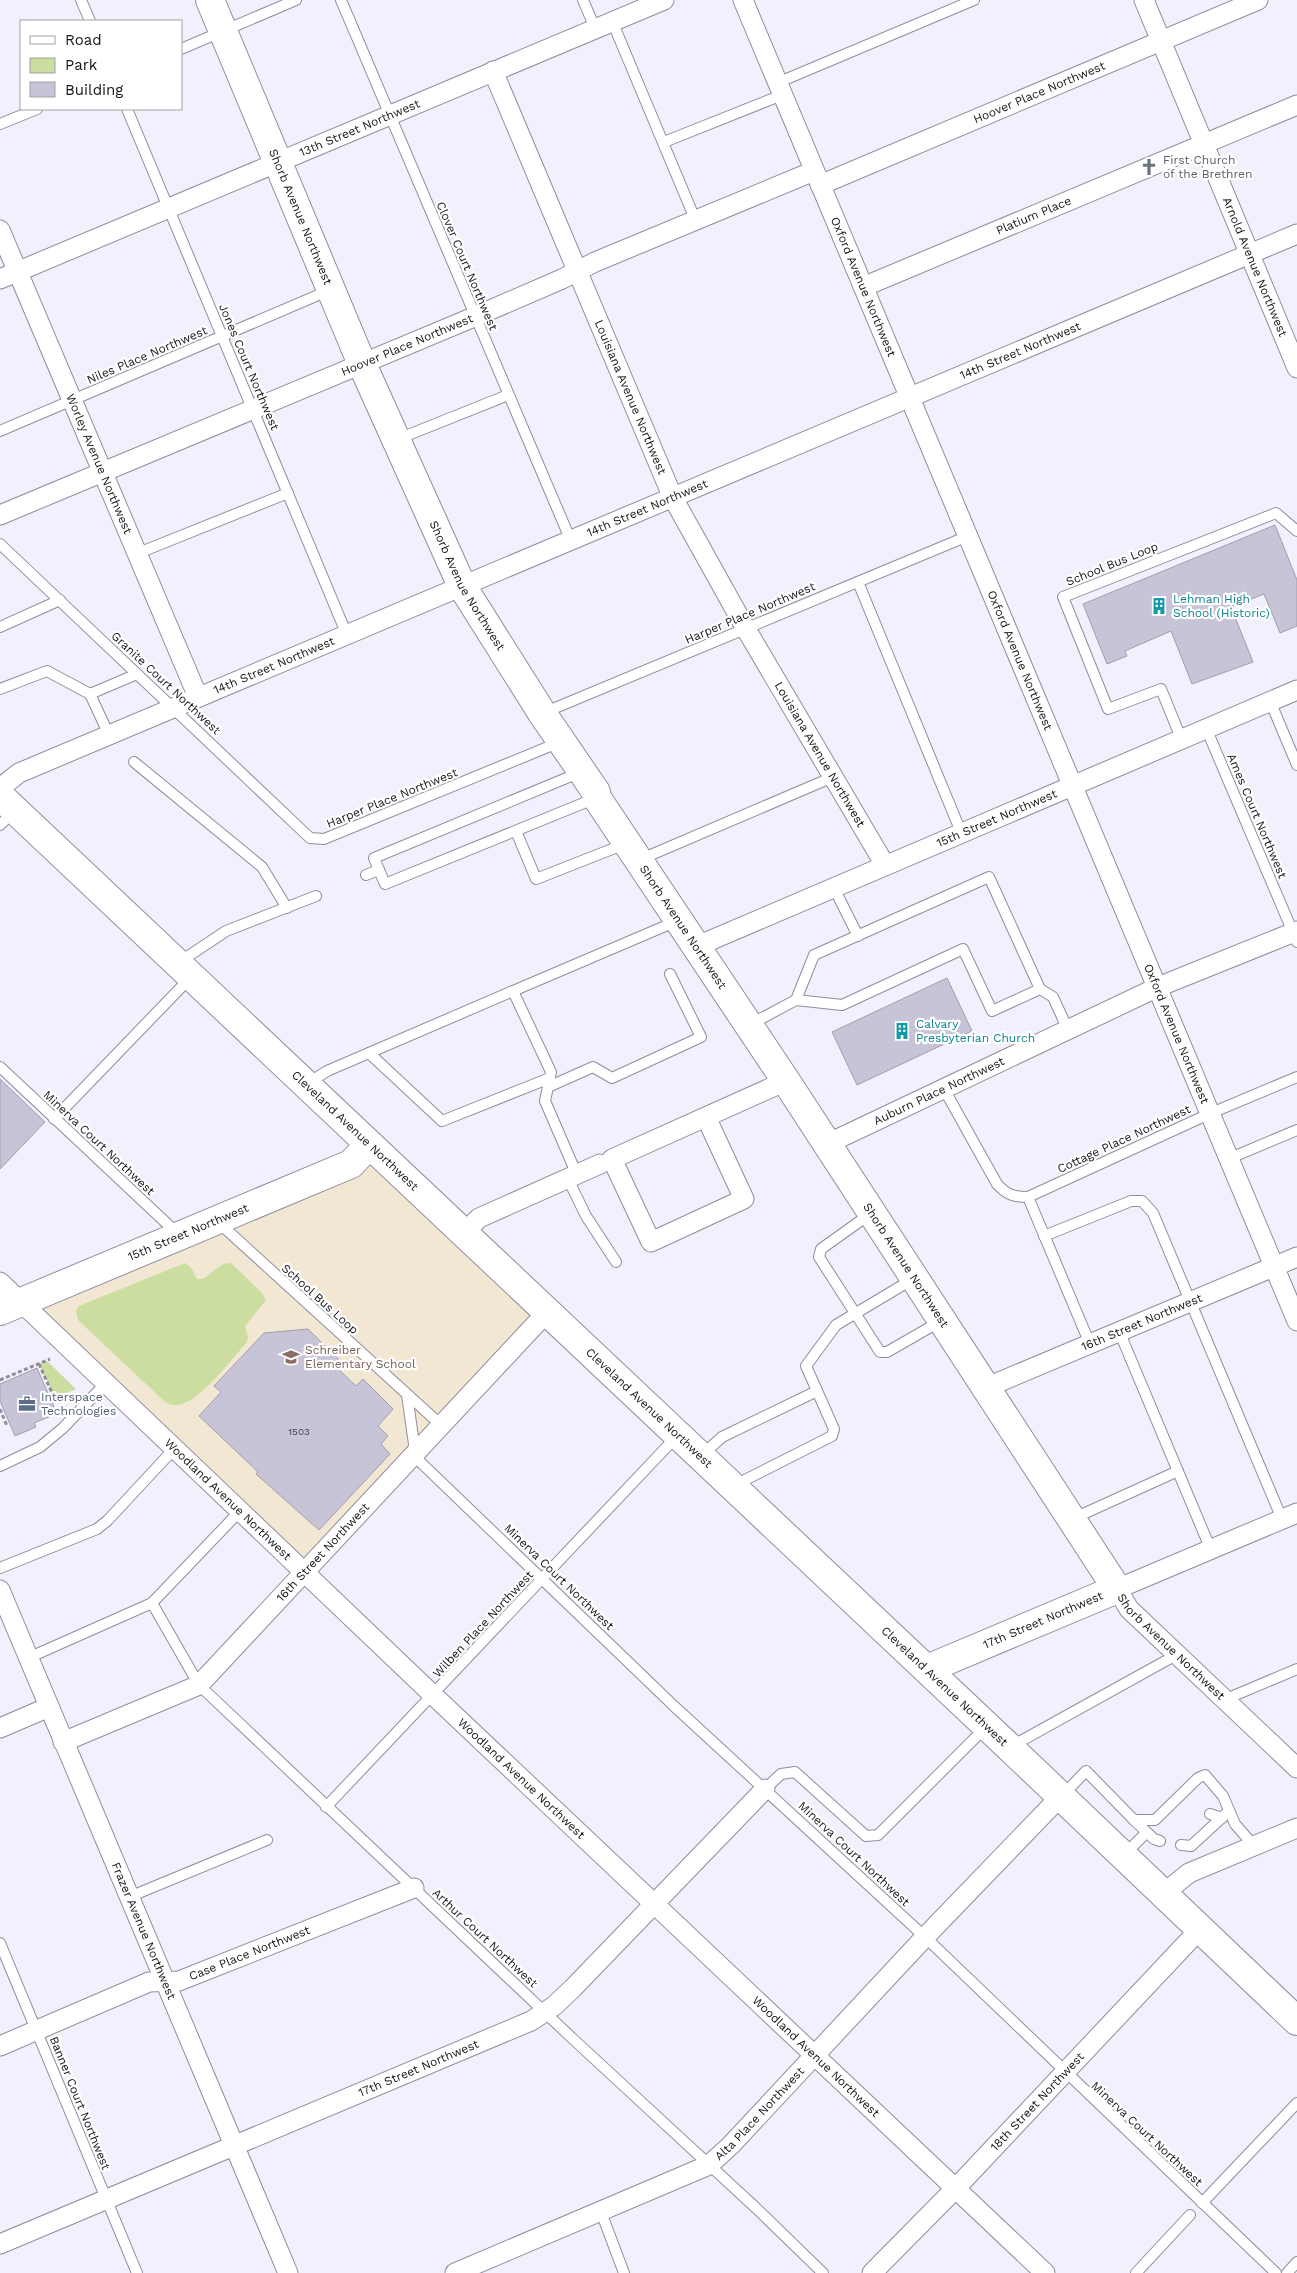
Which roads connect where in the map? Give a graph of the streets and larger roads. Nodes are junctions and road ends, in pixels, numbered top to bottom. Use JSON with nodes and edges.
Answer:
{"nodes":[{"id":1,"x":210,"y":0,"type":"edge"},
{"id":2,"x":664,"y":0,"type":"edge"},
{"id":3,"x":743,"y":0,"type":"edge"},
{"id":4,"x":1144,"y":0,"type":"edge"},
{"id":5,"x":1258,"y":0,"type":"edge"},
{"id":6,"x":1162,"y":42,"type":"junction"},
{"id":7,"x":493,"y":71,"type":"junction"},
{"id":8,"x":1297,"y":105,"type":"edge"},
{"id":9,"x":1204,"y":144,"type":"junction"},
{"id":10,"x":277,"y":162,"type":"junction"},
{"id":11,"x":817,"y":178,"type":"junction"},
{"id":12,"x":0,"y":230,"type":"edge"},
{"id":13,"x":1297,"y":234,"type":"edge"},
{"id":14,"x":1250,"y":253,"type":"junction"},
{"id":15,"x":578,"y":271,"type":"junction"},
{"id":16,"x":9,"y":276,"type":"edge"},
{"id":17,"x":863,"y":287,"type":"junction"},
{"id":18,"x":1296,"y":363,"type":"edge"},
{"id":19,"x":362,"y":364,"type":"junction"},
{"id":20,"x":910,"y":398,"type":"junction"},
{"id":21,"x":102,"y":473,"type":"junction"},
{"id":22,"x":673,"y":498,"type":"junction"},
{"id":23,"x":0,"y":515,"type":"edge"},
{"id":24,"x":462,"y":586,"type":"junction"},
{"id":25,"x":1297,"y":690,"type":"edge"},
{"id":26,"x":198,"y":697,"type":"junction"},
{"id":27,"x":1072,"y":784,"type":"junction"},
{"id":28,"x":0,"y":788,"type":"edge"},
{"id":29,"x":5,"y":810,"type":"edge"},
{"id":30,"x":884,"y":864,"type":"junction"},
{"id":31,"x":1296,"y":935,"type":"edge"},
{"id":32,"x":695,"y":947,"type":"junction"},
{"id":33,"x":1158,"y":987,"type":"junction"},
{"id":34,"x":786,"y":1081,"type":"junction"},
{"id":35,"x":706,"y":1117,"type":"junction"},
{"id":36,"x":827,"y":1144,"type":"junction"},
{"id":37,"x":369,"y":1145,"type":"junction"},
{"id":38,"x":606,"y":1162,"type":"junction"},
{"id":39,"x":464,"y":1233,"type":"junction"},
{"id":40,"x":1297,"y":1257,"type":"edge"},
{"id":41,"x":1274,"y":1267,"type":"junction"},
{"id":42,"x":0,"y":1282,"type":"edge"},
{"id":43,"x":11,"y":1307,"type":"edge"},
{"id":44,"x":548,"y":1312,"type":"junction"},
{"id":45,"x":1297,"y":1321,"type":"edge"},
{"id":46,"x":985,"y":1388,"type":"junction"},
{"id":47,"x":1290,"y":1516,"type":"edge"},
{"id":48,"x":304,"y":1573,"type":"junction"},
{"id":49,"x":1117,"y":1589,"type":"junction"},
{"id":50,"x":0,"y":1590,"type":"edge"},
{"id":51,"x":927,"y":1669,"type":"junction"},
{"id":52,"x":49,"y":1708,"type":"junction"},
{"id":53,"x":0,"y":1728,"type":"edge"},
{"id":54,"x":63,"y":1742,"type":"junction"},
{"id":55,"x":1297,"y":1768,"type":"edge"},
{"id":56,"x":765,"y":1789,"type":"road end"},
{"id":57,"x":1060,"y":1797,"type":"junction"},
{"id":58,"x":1297,"y":1828,"type":"edge"},
{"id":59,"x":414,"y":1888,"type":"road end"},
{"id":60,"x":1163,"y":1894,"type":"junction"},
{"id":61,"x":654,"y":1904,"type":"junction"},
{"id":62,"x":1200,"y":1930,"type":"junction"},
{"id":63,"x":166,"y":1981,"type":"junction"},
{"id":64,"x":1297,"y":2021,"type":"edge"},
{"id":65,"x":0,"y":2046,"type":"edge"},
{"id":66,"x":815,"y":2056,"type":"junction"},
{"id":67,"x":234,"y":2144,"type":"junction"},
{"id":68,"x":955,"y":2188,"type":"junction"},
{"id":69,"x":0,"y":2244,"type":"edge"},
{"id":70,"x":288,"y":2273,"type":"edge"},
{"id":71,"x":454,"y":2273,"type":"edge"},
{"id":72,"x":872,"y":2273,"type":"edge"},
{"id":73,"x":1045,"y":2273,"type":"edge"}],
"edges":[{"from":1,"to":10,"type":"street","name":"Shorb Avenue Northwest"},
{"from":2,"to":7,"type":"street","name":"13th Street Northwest"},
{"from":3,"to":11,"type":"street","name":"Oxford Avenue Northwest"},
{"from":4,"to":6,"type":"street","name":"Arnold Avenue Northwest"},
{"from":5,"to":6,"type":"street","name":"Hoover Place Northwest"},
{"from":6,"to":9,"type":"street","name":"Arnold Avenue Northwest"},
{"from":6,"to":11,"type":"street","name":"Hoover Place Northwest"},
{"from":7,"to":10,"type":"street","name":"13th Street Northwest"},
{"from":7,"to":15,"type":"street","name":"Louisiana Avenue Northwest"},
{"from":8,"to":9,"type":"street","name":"Platium Place"},
{"from":9,"to":14,"type":"street","name":"Arnold Avenue Northwest"},
{"from":9,"to":17,"type":"street","name":"Platium Place"},
{"from":10,"to":16,"type":"street","name":"13th Street Northwest"},
{"from":10,"to":19,"type":"street","name":"Shorb Avenue Northwest"},
{"from":11,"to":15,"type":"street","name":"Hoover Place Northwest"},
{"from":11,"to":17,"type":"street","name":"Oxford Avenue Northwest"},
{"from":12,"to":16,"type":"street","name":"Worley Avenue Northwest"},
{"from":13,"to":14,"type":"street","name":"14th Street Northwest"},
{"from":14,"to":18,"type":"street","name":"Arnold Avenue Northwest"},
{"from":14,"to":20,"type":"street","name":"14th Street Northwest"},
{"from":15,"to":19,"type":"street","name":"Hoover Place Northwest"},
{"from":15,"to":22,"type":"street","name":"Louisiana Avenue Northwest"},
{"from":16,"to":21,"type":"street","name":"Worley Avenue Northwest"},
{"from":17,"to":20,"type":"street","name":"Oxford Avenue Northwest"},
{"from":19,"to":21,"type":"street","name":"Hoover Place Northwest"},
{"from":19,"to":24,"type":"street","name":"Shorb Avenue Northwest"},
{"from":20,"to":22,"type":"street","name":"14th Street Northwest"},
{"from":20,"to":27,"type":"street","name":"Oxford Avenue Northwest"},
{"from":21,"to":23,"type":"street","name":"Hoover Place Northwest"},
{"from":21,"to":26,"type":"street","name":"Worley Avenue Northwest"},
{"from":22,"to":24,"type":"street","name":"14th Street Northwest"},
{"from":22,"to":30,"type":"street","name":"Louisiana Avenue Northwest"},
{"from":24,"to":26,"type":"street","name":"14th Street Northwest"},
{"from":24,"to":32,"type":"street","name":"Shorb Avenue Northwest"},
{"from":25,"to":27,"type":"street","name":"15th Street Northwest"},
{"from":26,"to":28,"type":"street","name":"14th Street Northwest"},
{"from":27,"to":30,"type":"street","name":"15th Street Northwest"},
{"from":27,"to":33,"type":"street","name":"Oxford Avenue Northwest"},
{"from":29,"to":37,"type":"street","name":"Cleveland Avenue Northwest"},
{"from":30,"to":32,"type":"street","name":"15th Street Northwest"},
{"from":31,"to":33,"type":"street","name":"Auburn Place Northwest"},
{"from":32,"to":34,"type":"street","name":"Shorb Avenue Northwest"},
{"from":33,"to":36,"type":"street","name":"Auburn Place Northwest"},
{"from":33,"to":41,"type":"street","name":"Oxford Avenue Northwest"},
{"from":34,"to":35,"type":"street"},
{"from":34,"to":36,"type":"street","name":"Shorb Avenue Northwest"},
{"from":35,"to":38,"type":"street"},
{"from":35,"to":38,"type":"street"},
{"from":36,"to":46,"type":"street","name":"Shorb Avenue Northwest"},
{"from":37,"to":39,"type":"street","name":"Cleveland Avenue Northwest"},
{"from":37,"to":43,"type":"street","name":"15th Street Northwest"},
{"from":38,"to":39,"type":"street"},
{"from":39,"to":44,"type":"street","name":"Cleveland Avenue Northwest"},
{"from":40,"to":41,"type":"street","name":"16th Street Northwest"},
{"from":41,"to":45,"type":"street","name":"Oxford Avenue Northwest"},
{"from":41,"to":46,"type":"street","name":"16th Street Northwest"},
{"from":42,"to":43,"type":"street","name":"Woodland Avenue Northwest"},
{"from":43,"to":48,"type":"street","name":"Woodland Avenue Northwest"},
{"from":44,"to":48,"type":"street","name":"16th Street Northwest"},
{"from":44,"to":51,"type":"street","name":"Cleveland Avenue Northwest"},
{"from":46,"to":49,"type":"street","name":"Shorb Avenue Northwest"},
{"from":47,"to":49,"type":"street","name":"17th Street Northwest"},
{"from":48,"to":54,"type":"street","name":"16th Street Northwest"},
{"from":48,"to":61,"type":"street","name":"Woodland Avenue Northwest"},
{"from":49,"to":51,"type":"street","name":"17th Street Northwest"},
{"from":49,"to":55,"type":"street","name":"Shorb Avenue Northwest"},
{"from":50,"to":52,"type":"street","name":"Frazer Avenue Northwest"},
{"from":51,"to":57,"type":"street","name":"Cleveland Avenue Northwest"},
{"from":52,"to":53,"type":"street"},
{"from":52,"to":54,"type":"street","name":"Frazer Avenue Northwest"},
{"from":54,"to":63,"type":"street","name":"Frazer Avenue Northwest"},
{"from":56,"to":61,"type":"street","name":"17th Street Northwest"},
{"from":57,"to":60,"type":"street","name":"Cleveland Avenue Northwest"},
{"from":57,"to":66,"type":"street","name":"Alta Place Northwest"},
{"from":58,"to":60,"type":"street"},
{"from":59,"to":63,"type":"street","name":"Case Place Northwest"},
{"from":60,"to":62,"type":"street","name":"Cleveland Avenue Northwest"},
{"from":61,"to":66,"type":"street","name":"Woodland Avenue Northwest"},
{"from":61,"to":67,"type":"street","name":"17th Street Northwest"},
{"from":62,"to":64,"type":"street","name":"Cleveland Avenue Northwest"},
{"from":62,"to":68,"type":"street","name":"18th Street Northwest"},
{"from":63,"to":65,"type":"street","name":"Case Place Northwest"},
{"from":63,"to":67,"type":"street","name":"Frazer Avenue Northwest"},
{"from":66,"to":68,"type":"street","name":"Woodland Avenue Northwest"},
{"from":66,"to":71,"type":"street","name":"Alta Place Northwest"},
{"from":67,"to":69,"type":"street","name":"17th Street Northwest"},
{"from":67,"to":70,"type":"street","name":"Frazer Avenue Northwest"},
{"from":68,"to":72,"type":"street","name":"18th Street Northwest"},
{"from":68,"to":73,"type":"street","name":"Woodland Avenue Northwest"}]}
